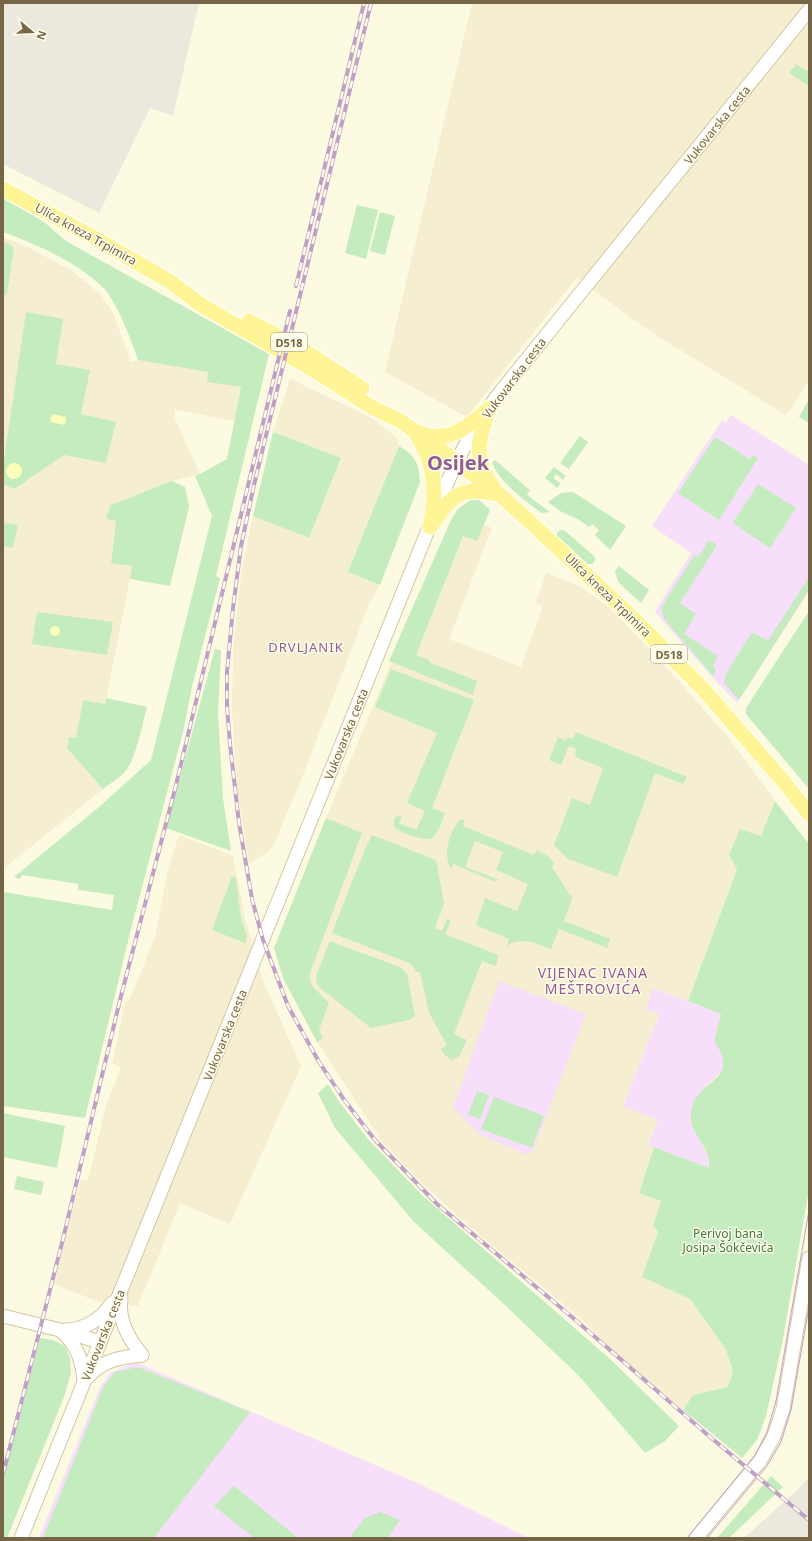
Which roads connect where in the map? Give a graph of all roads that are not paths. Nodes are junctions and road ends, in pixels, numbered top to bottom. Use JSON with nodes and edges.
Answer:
{"nodes":[{"id":1,"x":809,"y":10,"type":"edge"},
{"id":2,"x":3,"y":189,"type":"edge"},
{"id":3,"x":489,"y":408,"type":"junction"},
{"id":4,"x":414,"y":431,"type":"junction"},
{"id":5,"x":457,"y":462,"type":"junction"},
{"id":6,"x":499,"y":494,"type":"junction"},
{"id":7,"x":430,"y":527,"type":"junction"},
{"id":8,"x":809,"y":814,"type":"edge"},
{"id":9,"x":809,"y":1258,"type":"edge"},
{"id":10,"x":122,"y":1289,"type":"junction"},
{"id":11,"x":3,"y":1316,"type":"edge"},
{"id":12,"x":60,"y":1330,"type":"junction"},
{"id":13,"x":100,"y":1342,"type":"junction"},
{"id":14,"x":84,"y":1381,"type":"junction"},
{"id":15,"x":21,"y":1538,"type":"edge"},
{"id":16,"x":696,"y":1538,"type":"edge"}],
"edges":[{"from":1,"to":3,"type":"main road","name":"Vukovarska cesta"},
{"from":2,"to":4,"type":"main road","name":"Ulica kneza Trpimira","number":"D518"},
{"from":3,"to":4,"type":"main road"},
{"from":3,"to":5,"type":"main road","name":"Vukovarska cesta"},
{"from":3,"to":6,"type":"main road"},
{"from":4,"to":5,"type":"main road","name":"Ulica kneza Trpimira","number":"D518"},
{"from":4,"to":7,"type":"main road"},
{"from":5,"to":6,"type":"main road","name":"Ulica kneza Trpimira","number":"D518"},
{"from":5,"to":7,"type":"main road","name":"Vukovarska cesta"},
{"from":6,"to":7,"type":"main road"},
{"from":6,"to":8,"type":"main road","name":"Ulica kneza Trpimira","number":"D518"},
{"from":7,"to":10,"type":"main road","name":"Vukovarska cesta"},
{"from":9,"to":16,"type":"main road"},
{"from":10,"to":12,"type":"main road"},
{"from":10,"to":13,"type":"main road","name":"Vukovarska cesta"},
{"from":10,"to":14,"type":"main road"},
{"from":11,"to":12,"type":"main road"},
{"from":12,"to":13,"type":"main road"},
{"from":12,"to":14,"type":"main road"},
{"from":13,"to":14,"type":"main road","name":"Vukovarska cesta"},
{"from":14,"to":15,"type":"main road","name":"Vukovarska cesta"}]}
